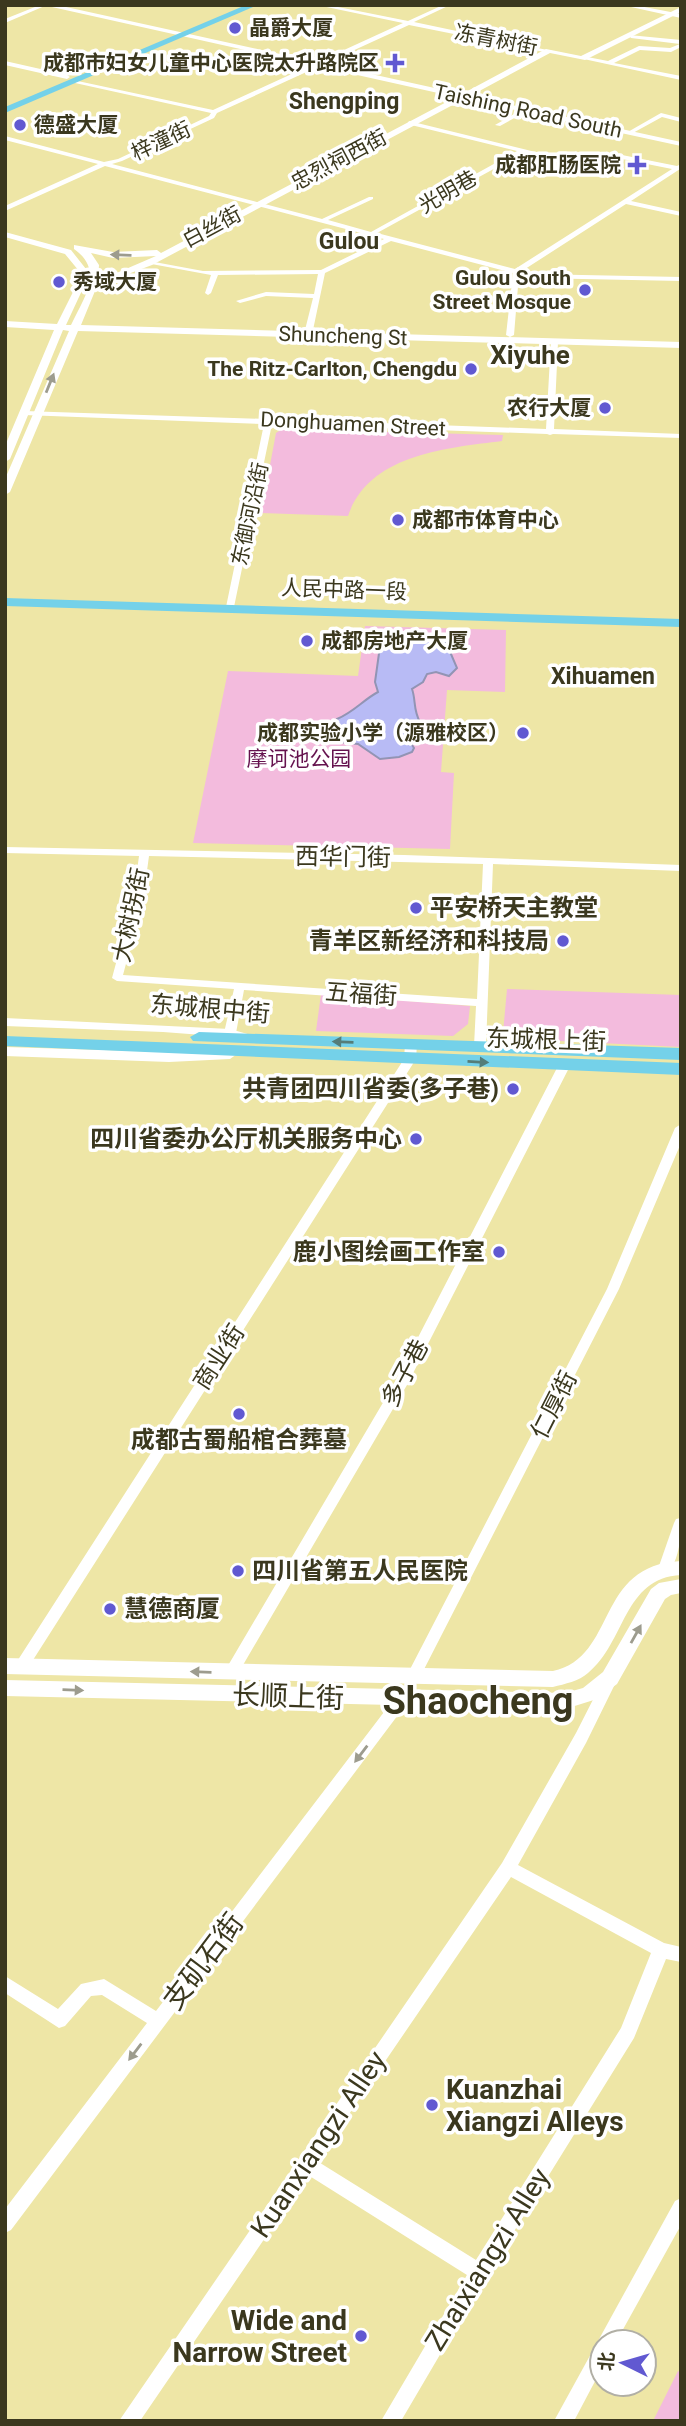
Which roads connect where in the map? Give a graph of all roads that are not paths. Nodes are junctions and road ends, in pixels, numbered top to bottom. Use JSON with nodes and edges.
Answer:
{"nodes":[{"id":1,"x":46,"y":5,"type":"edge"},
{"id":2,"x":239,"y":5,"type":"edge"},
{"id":3,"x":254,"y":5,"type":"edge"},
{"id":4,"x":319,"y":5,"type":"edge"},
{"id":5,"x":448,"y":5,"type":"edge"},
{"id":6,"x":627,"y":6,"type":"edge"},
{"id":7,"x":681,"y":9,"type":"edge"},
{"id":8,"x":670,"y":14,"type":"junction"},
{"id":9,"x":681,"y":16,"type":"edge"},
{"id":10,"x":5,"y":21,"type":"edge"},
{"id":11,"x":409,"y":23,"type":"junction"},
{"id":12,"x":170,"y":34,"type":"junction"},
{"id":13,"x":181,"y":36,"type":"junction"},
{"id":14,"x":631,"y":36,"type":"dead end"},
{"id":15,"x":681,"y":44,"type":"edge"},
{"id":16,"x":549,"y":51,"type":"junction"},
{"id":17,"x":582,"y":58,"type":"junction"},
{"id":18,"x":5,"y":63,"type":"edge"},
{"id":19,"x":609,"y":63,"type":"junction"},
{"id":20,"x":315,"y":65,"type":"junction"},
{"id":21,"x":681,"y":78,"type":"edge"},
{"id":22,"x":71,"y":79,"type":"junction"},
{"id":23,"x":458,"y":96,"type":"junction"},
{"id":24,"x":5,"y":103,"type":"edge"},
{"id":25,"x":5,"y":110,"type":"edge"},
{"id":26,"x":523,"y":111,"type":"junction"},
{"id":27,"x":214,"y":112,"type":"junction"},
{"id":28,"x":681,"y":120,"type":"edge"},
{"id":29,"x":409,"y":122,"type":"junction"},
{"id":30,"x":498,"y":125,"type":"dead end"},
{"id":31,"x":629,"y":133,"type":"junction"},
{"id":32,"x":5,"y":138,"type":"edge"},
{"id":33,"x":681,"y":144,"type":"edge"},
{"id":34,"x":522,"y":151,"type":"junction"},
{"id":35,"x":104,"y":164,"type":"junction"},
{"id":36,"x":679,"y":167,"type":"edge"},
{"id":37,"x":371,"y":198,"type":"dead end"},
{"id":38,"x":625,"y":202,"type":"junction"},
{"id":39,"x":258,"y":203,"type":"junction"},
{"id":40,"x":5,"y":209,"type":"edge"},
{"id":41,"x":681,"y":214,"type":"edge"},
{"id":42,"x":324,"y":220,"type":"junction"},
{"id":43,"x":5,"y":227,"type":"edge"},
{"id":44,"x":373,"y":233,"type":"junction"},
{"id":45,"x":5,"y":234,"type":"edge"},
{"id":46,"x":392,"y":238,"type":"junction"},
{"id":47,"x":77,"y":247,"type":"junction"},
{"id":48,"x":166,"y":251,"type":"junction"},
{"id":49,"x":149,"y":262,"type":"junction"},
{"id":50,"x":322,"y":272,"type":"junction"},
{"id":51,"x":516,"y":272,"type":"junction"},
{"id":52,"x":215,"y":273,"type":"junction"},
{"id":53,"x":681,"y":279,"type":"edge"},
{"id":54,"x":91,"y":290,"type":"junction"},
{"id":55,"x":208,"y":293,"type":"dead end"},
{"id":56,"x":317,"y":296,"type":"junction"},
{"id":57,"x":240,"y":301,"type":"dead end"},
{"id":58,"x":5,"y":321,"type":"edge"},
{"id":59,"x":61,"y":324,"type":"junction"},
{"id":60,"x":74,"y":325,"type":"junction"},
{"id":61,"x":309,"y":330,"type":"junction"},
{"id":62,"x":510,"y":335,"type":"junction"},
{"id":63,"x":681,"y":339,"type":"edge"},
{"id":64,"x":554,"y":342,"type":"junction"},
{"id":65,"x":681,"y":345,"type":"edge"},
{"id":66,"x":24,"y":413,"type":"junction"},
{"id":67,"x":38,"y":413,"type":"junction"},
{"id":68,"x":269,"y":420,"type":"junction"},
{"id":69,"x":550,"y":433,"type":"junction"},
{"id":70,"x":681,"y":436,"type":"edge"},
{"id":71,"x":10,"y":438,"type":"edge"},
{"id":72,"x":5,"y":459,"type":"edge"},
{"id":73,"x":5,"y":492,"type":"edge"},
{"id":74,"x":5,"y":594,"type":"edge"},
{"id":75,"x":5,"y":602,"type":"edge"},
{"id":76,"x":231,"y":603,"type":"junction"},
{"id":77,"x":681,"y":612,"type":"edge"},
{"id":78,"x":681,"y":623,"type":"edge"},
{"id":79,"x":5,"y":850,"type":"edge"},
{"id":80,"x":144,"y":852,"type":"junction"},
{"id":81,"x":488,"y":862,"type":"junction"},
{"id":82,"x":681,"y":869,"type":"edge"},
{"id":83,"x":117,"y":978,"type":"joint"},
{"id":84,"x":240,"y":985,"type":"junction"},
{"id":85,"x":481,"y":1003,"type":"junction"},
{"id":86,"x":5,"y":1022,"type":"edge"},
{"id":87,"x":5,"y":1031,"type":"edge"},
{"id":88,"x":230,"y":1033,"type":"junction"},
{"id":89,"x":5,"y":1041,"type":"edge"},
{"id":90,"x":249,"y":1046,"type":"junction"},
{"id":91,"x":480,"y":1046,"type":"junction"},
{"id":92,"x":5,"y":1051,"type":"edge"},
{"id":93,"x":410,"y":1052,"type":"junction"},
{"id":94,"x":681,"y":1054,"type":"edge"},
{"id":95,"x":564,"y":1066,"type":"junction"},
{"id":96,"x":681,"y":1069,"type":"edge"},
{"id":97,"x":681,"y":1128,"type":"edge"},
{"id":98,"x":681,"y":1523,"type":"edge"},
{"id":99,"x":673,"y":1567,"type":"edge"},
{"id":100,"x":681,"y":1586,"type":"edge"},
{"id":101,"x":13,"y":1667,"type":"edge"},
{"id":102,"x":231,"y":1673,"type":"junction"},
{"id":103,"x":413,"y":1677,"type":"junction"},
{"id":104,"x":610,"y":1678,"type":"junction"},
{"id":105,"x":5,"y":1686,"type":"edge"},
{"id":106,"x":402,"y":1699,"type":"junction"},
{"id":107,"x":508,"y":1868,"type":"junction"},
{"id":108,"x":661,"y":1950,"type":"junction"},
{"id":109,"x":681,"y":1955,"type":"edge"},
{"id":110,"x":5,"y":1983,"type":"edge"},
{"id":111,"x":158,"y":2021,"type":"junction"},
{"id":112,"x":305,"y":2163,"type":"junction"},
{"id":113,"x":681,"y":2207,"type":"edge"},
{"id":114,"x":5,"y":2224,"type":"edge"},
{"id":115,"x":479,"y":2272,"type":"junction"},
{"id":116,"x":614,"y":2328,"type":"edge"},
{"id":117,"x":588,"y":2375,"type":"edge"},
{"id":118,"x":128,"y":2421,"type":"edge"},
{"id":119,"x":390,"y":2421,"type":"edge"},
{"id":120,"x":563,"y":2421,"type":"edge"}],
"edges":[{"from":1,"to":10,"type":"street"},
{"from":1,"to":12,"type":"main road","name":"Taishing Road South"},
{"from":2,"to":12,"type":"main road"},
{"from":3,"to":13,"type":"main road"},
{"from":4,"to":11,"type":"street","name":"冻青树街"},
{"from":5,"to":11,"type":"street"},
{"from":6,"to":8,"type":"street"},
{"from":7,"to":8,"type":"main road"},
{"from":8,"to":9,"type":"street"},
{"from":8,"to":17,"type":"main road"},
{"from":11,"to":16,"type":"street","name":"冻青树街"},
{"from":11,"to":20,"type":"street"},
{"from":12,"to":13,"type":"main road","name":"Taishing Road South"},
{"from":12,"to":22,"type":"main road"},
{"from":13,"to":20,"type":"main road","name":"Taishing Road South"},
{"from":13,"to":22,"type":"main road"},
{"from":14,"to":15,"type":"street"},
{"from":15,"to":19,"type":"street"},
{"from":16,"to":17,"type":"main road","name":"冻青树街"},
{"from":16,"to":23,"type":"main road","name":"忠烈祠西街"},
{"from":17,"to":19,"type":"street"},
{"from":18,"to":22,"type":"street"},
{"from":19,"to":21,"type":"street"},
{"from":20,"to":23,"type":"main road","name":"Taishing Road South"},
{"from":20,"to":27,"type":"street"},
{"from":22,"to":24,"type":"main road"},
{"from":22,"to":25,"type":"main road"},
{"from":22,"to":27,"type":"street"},
{"from":23,"to":26,"type":"main road","name":"Taishing Road South"},
{"from":23,"to":29,"type":"main road","name":"忠烈祠西街"},
{"from":26,"to":30,"type":"street"},
{"from":26,"to":31,"type":"main road","name":"Taishing Road South"},
{"from":27,"to":35,"type":"street","name":"梓潼街"},
{"from":28,"to":31,"type":"street"},
{"from":29,"to":34,"type":"street"},
{"from":29,"to":39,"type":"main road","name":"忠烈祠西街"},
{"from":31,"to":33,"type":"main road","name":"Taishing Road South"},
{"from":32,"to":35,"type":"street"},
{"from":34,"to":36,"type":"street"},
{"from":34,"to":44,"type":"street","name":"光明巷"},
{"from":35,"to":39,"type":"street"},
{"from":35,"to":40,"type":"street","name":"梓潼街"},
{"from":36,"to":38,"type":"street"},
{"from":37,"to":42,"type":"street"},
{"from":38,"to":41,"type":"street"},
{"from":38,"to":51,"type":"street"},
{"from":39,"to":42,"type":"street"},
{"from":39,"to":48,"type":"main road","name":"白丝街"},
{"from":42,"to":44,"type":"street"},
{"from":43,"to":47,"type":"main road","name":"白丝街"},
{"from":44,"to":46,"type":"street"},
{"from":45,"to":59,"type":"main road"},
{"from":46,"to":50,"type":"street"},
{"from":46,"to":51,"type":"street"},
{"from":48,"to":47,"type":"main road","name":"白丝街","one_way":true},
{"from":47,"to":54,"type":"main road"},
{"from":48,"to":49,"type":"main road","name":"白丝街"},
{"from":49,"to":52,"type":"street"},
{"from":49,"to":54,"type":"main road","name":"白丝街"},
{"from":50,"to":52,"type":"street"},
{"from":50,"to":56,"type":"street"},
{"from":51,"to":53,"type":"street"},
{"from":51,"to":62,"type":"street"},
{"from":52,"to":55,"type":"street"},
{"from":54,"to":60,"type":"main road"},
{"from":56,"to":57,"type":"street"},
{"from":56,"to":61,"type":"street"},
{"from":58,"to":59,"type":"main road","name":"Shuncheng St"},
{"from":59,"to":60,"type":"main road","name":"Shuncheng St"},
{"from":59,"to":66,"type":"main road"},
{"from":60,"to":61,"type":"main road","name":"Shuncheng St"},
{"from":60,"to":64,"type":"main road","name":"Shuncheng St"},
{"from":67,"to":60,"type":"main road","one_way":true},
{"from":61,"to":62,"type":"main road","name":"Shuncheng St"},
{"from":62,"to":63,"type":"main road","name":"Shuncheng St"},
{"from":64,"to":65,"type":"main road","name":"Shuncheng St"},
{"from":64,"to":69,"type":"street"},
{"from":66,"to":67,"type":"street","name":"Donghuamen Street"},
{"from":66,"to":71,"type":"main road"},
{"from":67,"to":68,"type":"street","name":"Donghuamen Street"},
{"from":67,"to":73,"type":"main road"},
{"from":68,"to":69,"type":"street","name":"Donghuamen Street"},
{"from":68,"to":76,"type":"street","name":"东御河沿街"},
{"from":69,"to":70,"type":"street","name":"Donghuamen Street"},
{"from":71,"to":72,"type":"main road"},
{"from":74,"to":76,"type":"main road","name":"人民中路一段"},
{"from":75,"to":76,"type":"main road","name":"人民中路一段"},
{"from":76,"to":77,"type":"main road","name":"人民中路一段"},
{"from":76,"to":78,"type":"main road","name":"人民中路一段"},
{"from":79,"to":80,"type":"street","name":"西华门街"},
{"from":80,"to":81,"type":"street","name":"西华门街"},
{"from":80,"to":83,"type":"street","name":"大树拐街"},
{"from":81,"to":82,"type":"street","name":"西华门街"},
{"from":81,"to":85,"type":"street"},
{"from":83,"to":84,"type":"street","name":"五福街"},
{"from":84,"to":85,"type":"street","name":"五福街"},
{"from":84,"to":88,"type":"street"},
{"from":85,"to":91,"type":"street"},
{"from":86,"to":88,"type":"main road","name":"东城根中街"},
{"from":87,"to":90,"type":"main road"},
{"from":88,"to":90,"type":"main road","name":"东城根中街"},
{"from":89,"to":90,"type":"main road"},
{"from":90,"to":92,"type":"main road","name":"东城根中街"},
{"from":90,"to":93,"type":"main road","name":"东城根中街"},
{"from":91,"to":93,"type":"main road","name":"东城根上街"},
{"from":91,"to":94,"type":"main road","name":"东城根上街"},
{"from":93,"to":95,"type":"main road","name":"东城根上街","one_way":true},
{"from":93,"to":101,"type":"street","name":"商业街"},
{"from":95,"to":96,"type":"main road","name":"东城根上街"},
{"from":95,"to":102,"type":"street","name":"多子巷"},
{"from":97,"to":103,"type":"street","name":"仁厚街"},
{"from":98,"to":99,"type":"street"},
{"from":99,"to":103,"type":"main road","name":"长顺上街"},
{"from":104,"to":100,"type":"main road","name":"长顺上街","one_way":true},
{"from":102,"to":101,"type":"main road","name":"长顺上街","one_way":true},
{"from":101,"to":105,"type":"main road"},
{"from":102,"to":103,"type":"main road","name":"长顺上街"},
{"from":104,"to":106,"type":"main road","name":"长顺上街"},
{"from":104,"to":107,"type":"street","name":"Kuanxiangzi Alley"},
{"from":105,"to":106,"type":"main road","name":"长顺上街","one_way":true},
{"from":106,"to":111,"type":"street","name":"支矶石街","one_way":true},
{"from":107,"to":108,"type":"street"},
{"from":107,"to":112,"type":"street","name":"Kuanxiangzi Alley"},
{"from":108,"to":109,"type":"street"},
{"from":108,"to":115,"type":"street","name":"Zhaixiangzi Alley"},
{"from":110,"to":111,"type":"street"},
{"from":111,"to":114,"type":"street","name":"支矶石街","one_way":true},
{"from":112,"to":115,"type":"street"},
{"from":112,"to":118,"type":"street","name":"Kuanxiangzi Alley"},
{"from":113,"to":116,"type":"street"},
{"from":115,"to":119,"type":"street","name":"Zhaixiangzi Alley"},
{"from":117,"to":120,"type":"street"}]}
